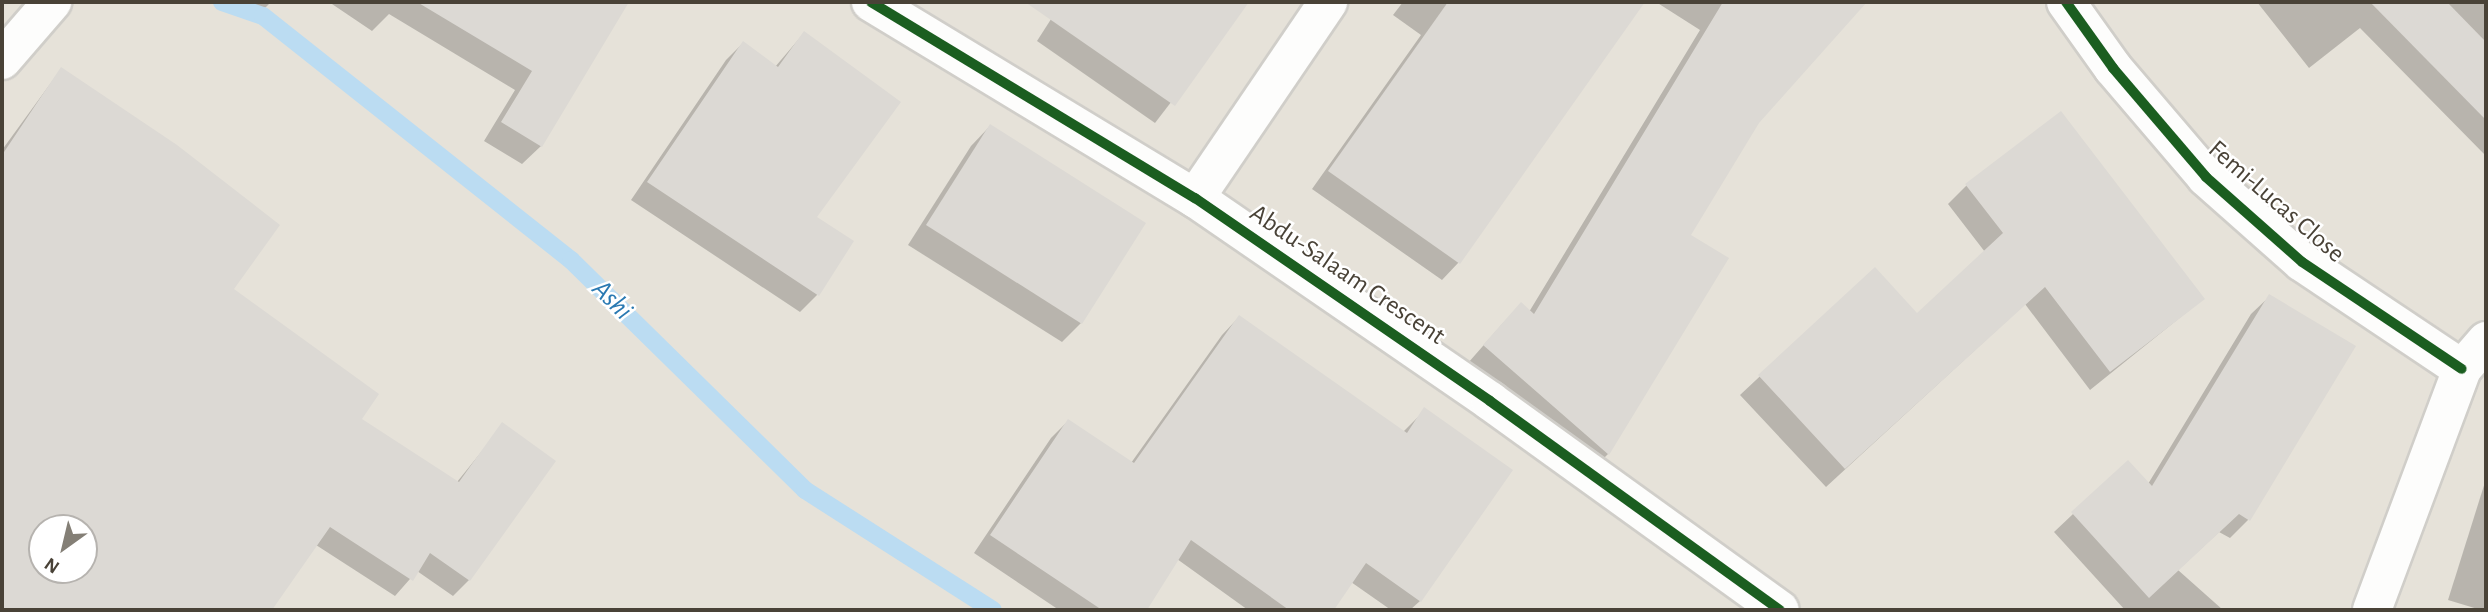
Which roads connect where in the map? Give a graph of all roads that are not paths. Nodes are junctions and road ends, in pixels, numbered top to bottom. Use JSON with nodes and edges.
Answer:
{"nodes":[{"id":1,"x":52,"y":2,"type":"edge"},
{"id":2,"x":871,"y":2,"type":"edge"},
{"id":3,"x":1328,"y":2,"type":"edge"},
{"id":4,"x":2066,"y":2,"type":"edge"},
{"id":5,"x":2,"y":60,"type":"edge"},
{"id":6,"x":1195,"y":198,"type":"junction"},
{"id":7,"x":2486,"y":341,"type":"edge"},
{"id":8,"x":2462,"y":369,"type":"junction"},
{"id":9,"x":1780,"y":610,"type":"edge"},
{"id":10,"x":2372,"y":610,"type":"edge"}],
"edges":[{"from":1,"to":5,"type":"street"},
{"from":2,"to":6,"type":"street","name":"Abdu-Salaam Crescent"},
{"from":3,"to":6,"type":"street"},
{"from":4,"to":8,"type":"street","name":"Femi-Lucas Close"},
{"from":6,"to":9,"type":"street","name":"Abdu-Salaam Crescent"},
{"from":7,"to":8,"type":"street"},
{"from":8,"to":10,"type":"street"}]}
